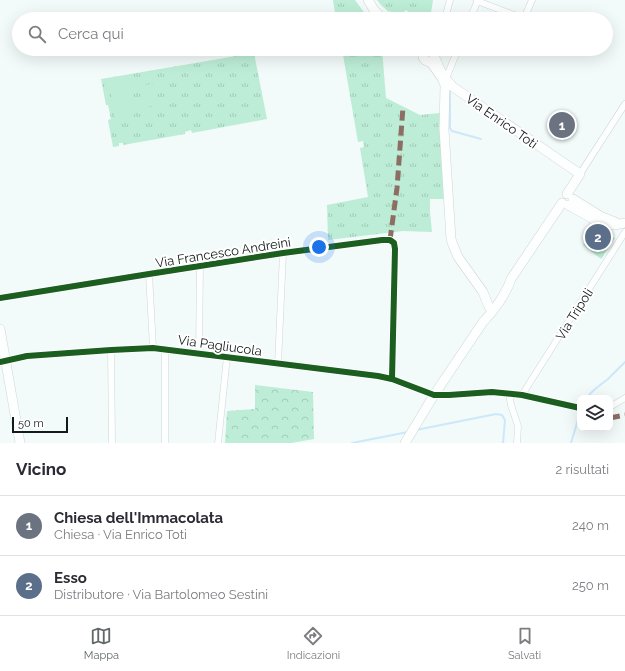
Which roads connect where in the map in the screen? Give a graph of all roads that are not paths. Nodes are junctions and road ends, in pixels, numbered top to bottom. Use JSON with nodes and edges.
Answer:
{"nodes":[{"id":1,"x":368,"y":0,"type":"edge"},
{"id":2,"x":450,"y":0,"type":"edge"},
{"id":3,"x":478,"y":0,"type":"edge"},
{"id":4,"x":532,"y":0,"type":"edge"},
{"id":5,"x":376,"y":12,"type":"edge"},
{"id":6,"x":447,"y":12,"type":"edge"},
{"id":7,"x":473,"y":12,"type":"edge"},
{"id":8,"x":506,"y":12,"type":"edge"},
{"id":9,"x":527,"y":12,"type":"edge"},
{"id":10,"x":430,"y":56,"type":"edge"},
{"id":11,"x":455,"y":56,"type":"edge"},
{"id":12,"x":445,"y":80,"type":"junction"},
{"id":13,"x":625,"y":104,"type":"edge"},
{"id":14,"x":580,"y":174,"type":"junction"},
{"id":15,"x":568,"y":200,"type":"junction"},
{"id":16,"x":624,"y":226,"type":"edge"},
{"id":17,"x":283,"y":253,"type":"junction"},
{"id":18,"x":200,"y":266,"type":"junction"},
{"id":19,"x":150,"y":274,"type":"junction"},
{"id":20,"x":511,"y":279,"type":"junction"},
{"id":21,"x":0,"y":298,"type":"edge"},
{"id":22,"x":489,"y":307,"type":"junction"},
{"id":23,"x":483,"y":322,"type":"junction"},
{"id":24,"x":0,"y":329,"type":"edge"},
{"id":25,"x":153,"y":348,"type":"junction"},
{"id":26,"x":165,"y":349,"type":"junction"},
{"id":27,"x":112,"y":350,"type":"junction"},
{"id":28,"x":199,"y":353,"type":"junction"},
{"id":29,"x":227,"y":358,"type":"junction"},
{"id":30,"x":3,"y":362,"type":"edge"},
{"id":31,"x":278,"y":364,"type":"junction"},
{"id":32,"x":392,"y":379,"type":"junction"},
{"id":33,"x":509,"y":394,"type":"junction"},
{"id":34,"x":434,"y":395,"type":"junction"},
{"id":35,"x":522,"y":395,"type":"junction"},
{"id":36,"x":625,"y":398,"type":"edge"},
{"id":37,"x":613,"y":405,"type":"edge"},
{"id":38,"x":577,"y":407,"type":"edge"},
{"id":39,"x":20,"y":443,"type":"edge"},
{"id":40,"x":112,"y":443,"type":"edge"},
{"id":41,"x":165,"y":443,"type":"edge"},
{"id":42,"x":218,"y":443,"type":"edge"},
{"id":43,"x":405,"y":443,"type":"edge"},
{"id":44,"x":517,"y":443,"type":"edge"}],
"edges":[{"from":1,"to":5,"type":"main road"},
{"from":2,"to":6,"type":"street"},
{"from":3,"to":7,"type":"street"},
{"from":3,"to":8,"type":"street"},
{"from":4,"to":9,"type":"street"},
{"from":10,"to":12,"type":"main road","name":"Via Enrico Toti"},
{"from":11,"to":12,"type":"street"},
{"from":12,"to":14,"type":"main road","name":"Via Enrico Toti"},
{"from":12,"to":22,"type":"main road"},
{"from":13,"to":14,"type":"street"},
{"from":14,"to":15,"type":"main road"},
{"from":15,"to":16,"type":"main road"},
{"from":15,"to":20,"type":"main road"},
{"from":16,"to":35,"type":"street","name":"Via Tripoli"},
{"from":17,"to":18,"type":"street","name":"Via Francesco Andreini"},
{"from":17,"to":31,"type":"street"},
{"from":17,"to":32,"type":"street","name":"Via Francesco Andreini"},
{"from":18,"to":19,"type":"street","name":"Via Francesco Andreini"},
{"from":18,"to":28,"type":"street"},
{"from":19,"to":21,"type":"street","name":"Via Francesco Andreini"},
{"from":19,"to":25,"type":"street"},
{"from":20,"to":22,"type":"main road"},
{"from":20,"to":23,"type":"main road"},
{"from":22,"to":23,"type":"main road"},
{"from":23,"to":34,"type":"main road"},
{"from":24,"to":30,"type":"main road"},
{"from":25,"to":26,"type":"street","name":"Via Pagliucola"},
{"from":25,"to":27,"type":"street","name":"Via Pagliucola"},
{"from":26,"to":28,"type":"street","name":"Via Pagliucola"},
{"from":26,"to":41,"type":"street"},
{"from":27,"to":30,"type":"street","name":"Via Pagliucola"},
{"from":27,"to":40,"type":"street"},
{"from":28,"to":29,"type":"street","name":"Via Pagliucola"},
{"from":29,"to":31,"type":"street","name":"Via Pagliucola"},
{"from":29,"to":42,"type":"street"},
{"from":30,"to":39,"type":"main road"},
{"from":31,"to":32,"type":"street","name":"Via Pagliucola"},
{"from":32,"to":34,"type":"street","name":"Via Pagliucola"},
{"from":33,"to":34,"type":"street"},
{"from":33,"to":35,"type":"street"},
{"from":33,"to":44,"type":"street"},
{"from":34,"to":43,"type":"main road"},
{"from":35,"to":38,"type":"street"},
{"from":36,"to":37,"type":"street"}]}
